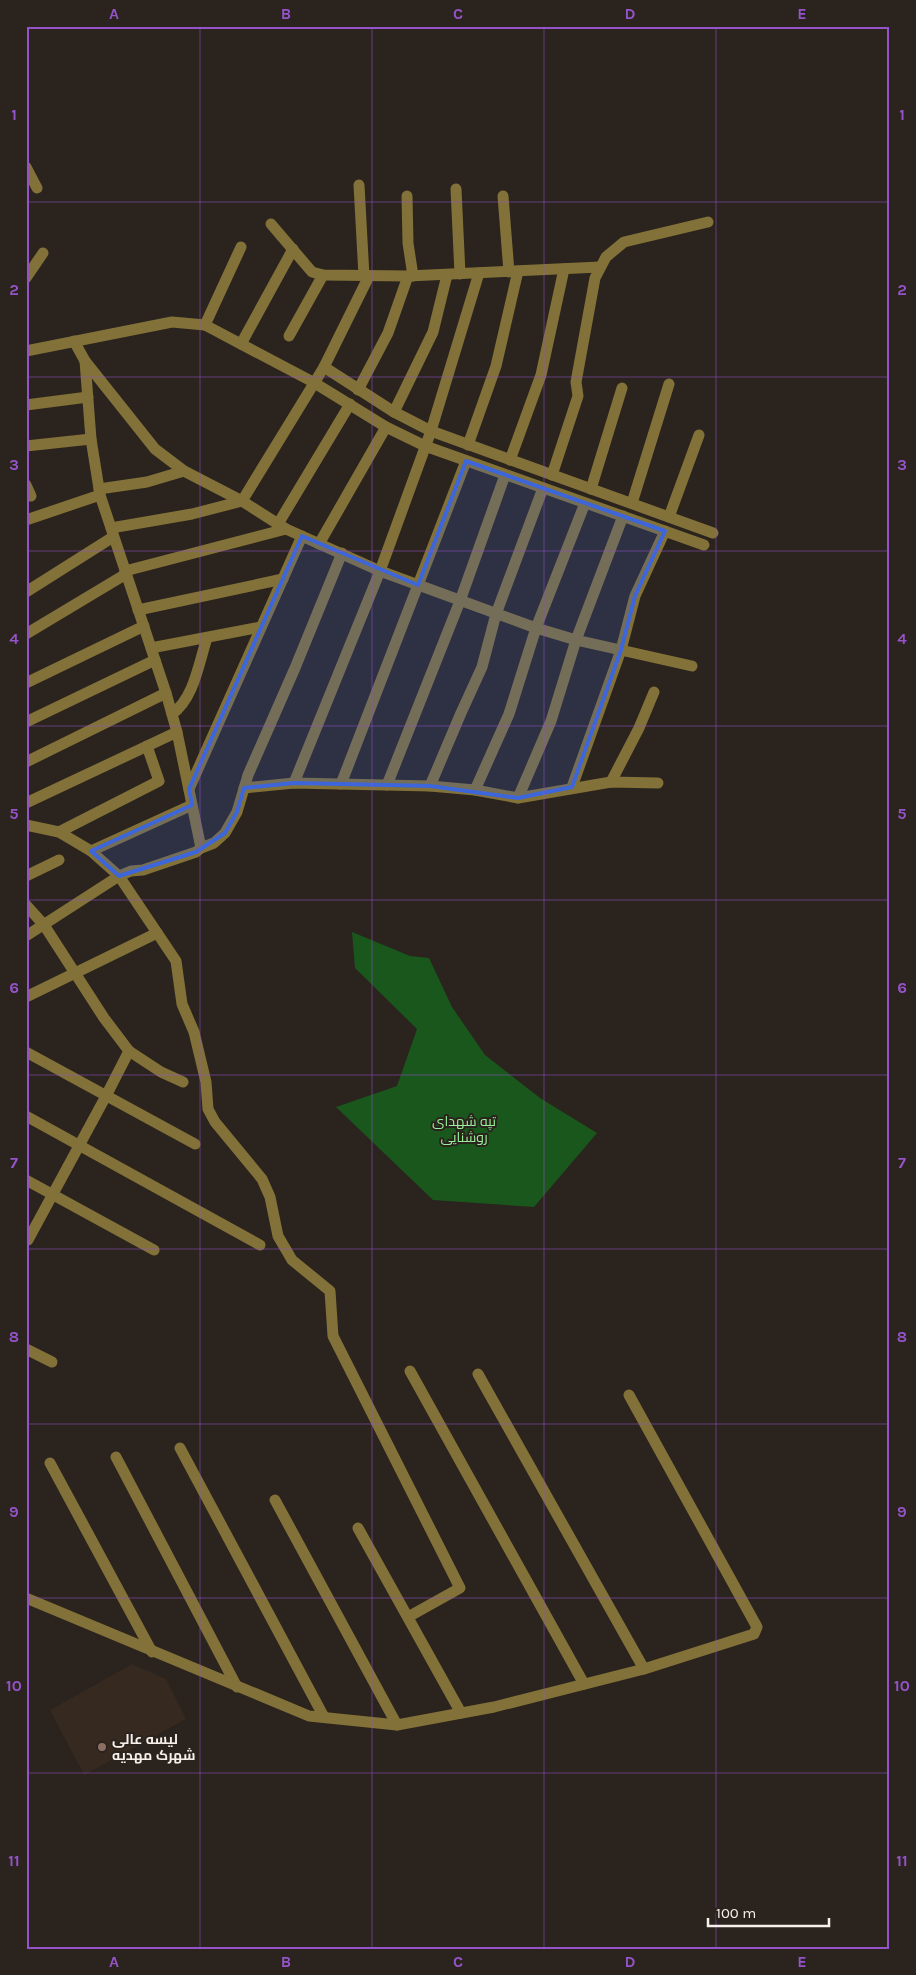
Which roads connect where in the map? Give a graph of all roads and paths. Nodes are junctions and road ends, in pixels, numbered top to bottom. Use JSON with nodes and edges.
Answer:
{"nodes":[{"id":1,"x":26,"y":167,"type":"edge"},
{"id":2,"x":359,"y":185,"type":"dead end"},
{"id":3,"x":37,"y":188,"type":"dead end"},
{"id":4,"x":456,"y":189,"type":"dead end"},
{"id":5,"x":407,"y":196,"type":"dead end"},
{"id":6,"x":503,"y":196,"type":"dead end"},
{"id":7,"x":708,"y":222,"type":"dead end"},
{"id":8,"x":271,"y":224,"type":"dead end"},
{"id":9,"x":241,"y":247,"type":"dead end"},
{"id":10,"x":293,"y":250,"type":"junction"},
{"id":11,"x":43,"y":253,"type":"dead end"},
{"id":12,"x":600,"y":268,"type":"junction"},
{"id":13,"x":564,"y":269,"type":"junction"},
{"id":14,"x":513,"y":272,"type":"junction"},
{"id":15,"x":479,"y":273,"type":"junction"},
{"id":16,"x":447,"y":274,"type":"junction"},
{"id":17,"x":460,"y":274,"type":"junction"},
{"id":18,"x":323,"y":275,"type":"junction"},
{"id":19,"x":366,"y":276,"type":"junction"},
{"id":20,"x":411,"y":276,"type":"junction"},
{"id":21,"x":26,"y":278,"type":"edge"},
{"id":22,"x":205,"y":325,"type":"junction"},
{"id":23,"x":289,"y":336,"type":"dead end"},
{"id":24,"x":74,"y":341,"type":"junction"},
{"id":25,"x":242,"y":344,"type":"junction"},
{"id":26,"x":26,"y":352,"type":"edge"},
{"id":27,"x":85,"y":361,"type":"junction"},
{"id":28,"x":324,"y":367,"type":"junction"},
{"id":29,"x":313,"y":382,"type":"junction"},
{"id":30,"x":669,"y":384,"type":"dead end"},
{"id":31,"x":622,"y":388,"type":"dead end"},
{"id":32,"x":358,"y":390,"type":"junction"},
{"id":33,"x":88,"y":397,"type":"junction"},
{"id":34,"x":350,"y":404,"type":"junction"},
{"id":35,"x":26,"y":405,"type":"edge"},
{"id":36,"x":394,"y":412,"type":"junction"},
{"id":37,"x":386,"y":427,"type":"junction"},
{"id":38,"x":431,"y":431,"type":"junction"},
{"id":39,"x":699,"y":435,"type":"dead end"},
{"id":40,"x":91,"y":439,"type":"junction"},
{"id":41,"x":468,"y":445,"type":"junction"},
{"id":42,"x":26,"y":446,"type":"edge"},
{"id":43,"x":425,"y":446,"type":"junction"},
{"id":44,"x":510,"y":460,"type":"junction"},
{"id":45,"x":466,"y":461,"type":"junction"},
{"id":46,"x":184,"y":471,"type":"junction"},
{"id":47,"x":506,"y":475,"type":"junction"},
{"id":48,"x":552,"y":475,"type":"junction"},
{"id":49,"x":543,"y":488,"type":"junction"},
{"id":50,"x":591,"y":489,"type":"junction"},
{"id":51,"x":100,"y":492,"type":"junction"},
{"id":52,"x":242,"y":501,"type":"junction"},
{"id":53,"x":586,"y":503,"type":"junction"},
{"id":54,"x":632,"y":504,"type":"junction"},
{"id":55,"x":623,"y":516,"type":"junction"},
{"id":56,"x":669,"y":517,"type":"junction"},
{"id":57,"x":26,"y":520,"type":"edge"},
{"id":58,"x":282,"y":526,"type":"junction"},
{"id":59,"x":665,"y":531,"type":"junction"},
{"id":60,"x":112,"y":532,"type":"junction"},
{"id":61,"x":713,"y":533,"type":"dead end"},
{"id":62,"x":302,"y":536,"type":"junction"},
{"id":63,"x":319,"y":544,"type":"junction"},
{"id":64,"x":704,"y":545,"type":"dead end"},
{"id":65,"x":342,"y":553,"type":"junction"},
{"id":66,"x":380,"y":571,"type":"junction"},
{"id":67,"x":126,"y":573,"type":"junction"},
{"id":68,"x":282,"y":579,"type":"junction"},
{"id":69,"x":418,"y":585,"type":"junction"},
{"id":70,"x":26,"y":592,"type":"edge"},
{"id":71,"x":460,"y":601,"type":"junction"},
{"id":72,"x":138,"y":610,"type":"junction"},
{"id":73,"x":496,"y":614,"type":"junction"},
{"id":74,"x":144,"y":626,"type":"junction"},
{"id":75,"x":261,"y":627,"type":"junction"},
{"id":76,"x":536,"y":628,"type":"junction"},
{"id":77,"x":26,"y":634,"type":"edge"},
{"id":78,"x":207,"y":638,"type":"junction"},
{"id":79,"x":576,"y":640,"type":"junction"},
{"id":80,"x":621,"y":650,"type":"junction"},
{"id":81,"x":153,"y":654,"type":"junction"},
{"id":82,"x":692,"y":666,"type":"dead end"},
{"id":83,"x":26,"y":683,"type":"edge"},
{"id":84,"x":654,"y":692,"type":"dead end"},
{"id":85,"x":166,"y":693,"type":"junction"},
{"id":86,"x":172,"y":714,"type":"junction"},
{"id":87,"x":26,"y":722,"type":"edge"},
{"id":88,"x":177,"y":732,"type":"junction"},
{"id":89,"x":147,"y":746,"type":"junction"},
{"id":90,"x":26,"y":762,"type":"edge"},
{"id":91,"x":611,"y":782,"type":"junction"},
{"id":92,"x":294,"y":783,"type":"junction"},
{"id":93,"x":658,"y":783,"type":"dead end"},
{"id":94,"x":341,"y":784,"type":"junction"},
{"id":95,"x":387,"y":785,"type":"junction"},
{"id":96,"x":430,"y":786,"type":"junction"},
{"id":97,"x":572,"y":787,"type":"junction"},
{"id":98,"x":244,"y":788,"type":"junction"},
{"id":99,"x":189,"y":789,"type":"junction"},
{"id":100,"x":475,"y":790,"type":"junction"},
{"id":101,"x":518,"y":798,"type":"junction"},
{"id":102,"x":26,"y":803,"type":"edge"},
{"id":103,"x":192,"y":805,"type":"junction"},
{"id":104,"x":26,"y":825,"type":"edge"},
{"id":105,"x":59,"y":832,"type":"junction"},
{"id":106,"x":201,"y":848,"type":"junction"},
{"id":107,"x":90,"y":852,"type":"junction"},
{"id":108,"x":59,"y":860,"type":"dead end"},
{"id":109,"x":26,"y":876,"type":"edge"},
{"id":110,"x":119,"y":876,"type":"junction"},
{"id":111,"x":26,"y":905,"type":"edge"},
{"id":112,"x":44,"y":925,"type":"junction"},
{"id":113,"x":157,"y":933,"type":"junction"},
{"id":114,"x":26,"y":936,"type":"edge"},
{"id":115,"x":74,"y":973,"type":"junction"},
{"id":116,"x":26,"y":997,"type":"edge"},
{"id":117,"x":129,"y":1051,"type":"junction"},
{"id":118,"x":26,"y":1052,"type":"edge"},
{"id":119,"x":183,"y":1082,"type":"dead end"},
{"id":120,"x":106,"y":1096,"type":"junction"},
{"id":121,"x":26,"y":1116,"type":"edge"},
{"id":122,"x":194,"y":1144,"type":"dead end"},
{"id":123,"x":80,"y":1146,"type":"junction"},
{"id":124,"x":26,"y":1180,"type":"edge"},
{"id":125,"x":53,"y":1194,"type":"junction"},
{"id":126,"x":28,"y":1240,"type":"dead end"},
{"id":127,"x":260,"y":1245,"type":"dead end"},
{"id":128,"x":154,"y":1250,"type":"dead end"},
{"id":129,"x":26,"y":1349,"type":"edge"},
{"id":130,"x":52,"y":1362,"type":"dead end"},
{"id":131,"x":410,"y":1371,"type":"dead end"},
{"id":132,"x":478,"y":1374,"type":"dead end"},
{"id":133,"x":629,"y":1395,"type":"dead end"},
{"id":134,"x":180,"y":1448,"type":"dead end"},
{"id":135,"x":116,"y":1457,"type":"dead end"},
{"id":136,"x":50,"y":1463,"type":"dead end"},
{"id":137,"x":274,"y":1500,"type":"dead end"},
{"id":138,"x":358,"y":1528,"type":"dead end"},
{"id":139,"x":26,"y":1598,"type":"edge"},
{"id":140,"x":408,"y":1617,"type":"junction"},
{"id":141,"x":152,"y":1652,"type":"junction"},
{"id":142,"x":644,"y":1669,"type":"junction"},
{"id":143,"x":584,"y":1684,"type":"junction"},
{"id":144,"x":238,"y":1687,"type":"junction"},
{"id":145,"x":461,"y":1713,"type":"junction"},
{"id":146,"x":324,"y":1717,"type":"junction"},
{"id":147,"x":397,"y":1725,"type":"junction"}],
"edges":[{"from":1,"to":3,"type":"street"},
{"from":2,"to":19,"type":"street"},
{"from":4,"to":17,"type":"street"},
{"from":5,"to":20,"type":"street"},
{"from":6,"to":14,"type":"street"},
{"from":7,"to":12,"type":"street"},
{"from":8,"to":10,"type":"street"},
{"from":9,"to":22,"type":"street"},
{"from":10,"to":18,"type":"street"},
{"from":10,"to":25,"type":"street"},
{"from":11,"to":21,"type":"street"},
{"from":12,"to":13,"type":"street"},
{"from":12,"to":48,"type":"street"},
{"from":13,"to":14,"type":"street"},
{"from":13,"to":44,"type":"street"},
{"from":14,"to":15,"type":"street"},
{"from":14,"to":41,"type":"street"},
{"from":15,"to":17,"type":"street"},
{"from":15,"to":38,"type":"street"},
{"from":16,"to":17,"type":"street"},
{"from":16,"to":20,"type":"street"},
{"from":16,"to":36,"type":"street"},
{"from":18,"to":19,"type":"street"},
{"from":18,"to":23,"type":"street"},
{"from":19,"to":20,"type":"street"},
{"from":19,"to":28,"type":"street"},
{"from":20,"to":32,"type":"street"},
{"from":22,"to":24,"type":"street"},
{"from":22,"to":25,"type":"street"},
{"from":24,"to":26,"type":"street"},
{"from":24,"to":27,"type":"street"},
{"from":25,"to":29,"type":"street"},
{"from":27,"to":33,"type":"street"},
{"from":27,"to":46,"type":"street"},
{"from":28,"to":29,"type":"street"},
{"from":28,"to":32,"type":"street"},
{"from":29,"to":34,"type":"street"},
{"from":29,"to":52,"type":"street"},
{"from":30,"to":54,"type":"street"},
{"from":31,"to":50,"type":"street"},
{"from":32,"to":36,"type":"street"},
{"from":33,"to":35,"type":"street"},
{"from":33,"to":40,"type":"street"},
{"from":34,"to":37,"type":"street"},
{"from":34,"to":58,"type":"street"},
{"from":36,"to":38,"type":"street"},
{"from":37,"to":43,"type":"street"},
{"from":37,"to":63,"type":"street"},
{"from":38,"to":41,"type":"street"},
{"from":38,"to":43,"type":"street"},
{"from":39,"to":56,"type":"street"},
{"from":40,"to":42,"type":"street"},
{"from":40,"to":51,"type":"street"},
{"from":41,"to":44,"type":"street"},
{"from":43,"to":45,"type":"street"},
{"from":43,"to":66,"type":"street"},
{"from":44,"to":48,"type":"street"},
{"from":45,"to":47,"type":"street"},
{"from":45,"to":69,"type":"street"},
{"from":46,"to":51,"type":"street"},
{"from":46,"to":52,"type":"street"},
{"from":47,"to":49,"type":"street"},
{"from":47,"to":71,"type":"street"},
{"from":48,"to":50,"type":"street"},
{"from":49,"to":53,"type":"street"},
{"from":49,"to":73,"type":"street"},
{"from":50,"to":54,"type":"street"},
{"from":51,"to":57,"type":"street"},
{"from":51,"to":60,"type":"street"},
{"from":52,"to":58,"type":"street"},
{"from":52,"to":60,"type":"street"},
{"from":53,"to":55,"type":"street"},
{"from":53,"to":76,"type":"street"},
{"from":54,"to":56,"type":"street"},
{"from":55,"to":59,"type":"street"},
{"from":55,"to":79,"type":"street"},
{"from":56,"to":61,"type":"street"},
{"from":58,"to":62,"type":"street"},
{"from":58,"to":67,"type":"street"},
{"from":59,"to":64,"type":"street"},
{"from":59,"to":80,"type":"street"},
{"from":60,"to":67,"type":"street"},
{"from":60,"to":70,"type":"street"},
{"from":62,"to":63,"type":"street"},
{"from":62,"to":68,"type":"street"},
{"from":63,"to":65,"type":"street"},
{"from":65,"to":66,"type":"street"},
{"from":65,"to":98,"type":"street"},
{"from":66,"to":69,"type":"street"},
{"from":66,"to":92,"type":"street"},
{"from":67,"to":72,"type":"street"},
{"from":67,"to":77,"type":"street"},
{"from":68,"to":72,"type":"street"},
{"from":68,"to":75,"type":"street"},
{"from":69,"to":71,"type":"street"},
{"from":69,"to":94,"type":"street"},
{"from":71,"to":73,"type":"street"},
{"from":71,"to":95,"type":"street"},
{"from":72,"to":74,"type":"street"},
{"from":73,"to":76,"type":"street"},
{"from":73,"to":96,"type":"street"},
{"from":74,"to":81,"type":"street"},
{"from":74,"to":83,"type":"street"},
{"from":75,"to":78,"type":"street"},
{"from":75,"to":99,"type":"street"},
{"from":76,"to":79,"type":"street"},
{"from":76,"to":100,"type":"street"},
{"from":78,"to":81,"type":"street"},
{"from":78,"to":86,"type":"street"},
{"from":79,"to":80,"type":"street"},
{"from":79,"to":101,"type":"street"},
{"from":80,"to":82,"type":"street"},
{"from":80,"to":97,"type":"street"},
{"from":81,"to":85,"type":"street"},
{"from":81,"to":87,"type":"street"},
{"from":84,"to":91,"type":"street"},
{"from":85,"to":86,"type":"street"},
{"from":85,"to":90,"type":"street"},
{"from":86,"to":88,"type":"street"},
{"from":88,"to":89,"type":"street"},
{"from":88,"to":99,"type":"street"},
{"from":89,"to":102,"type":"street"},
{"from":89,"to":105,"type":"street"},
{"from":91,"to":93,"type":"street"},
{"from":91,"to":97,"type":"street"},
{"from":92,"to":94,"type":"street"},
{"from":92,"to":98,"type":"street"},
{"from":94,"to":95,"type":"street"},
{"from":95,"to":96,"type":"street"},
{"from":96,"to":100,"type":"street"},
{"from":97,"to":101,"type":"street"},
{"from":98,"to":106,"type":"street"},
{"from":99,"to":103,"type":"street"},
{"from":100,"to":101,"type":"street"},
{"from":103,"to":106,"type":"street"},
{"from":103,"to":107,"type":"street"},
{"from":104,"to":105,"type":"street"},
{"from":105,"to":107,"type":"street"},
{"from":106,"to":110,"type":"street"},
{"from":107,"to":110,"type":"street"},
{"from":108,"to":109,"type":"street"},
{"from":110,"to":112,"type":"street"},
{"from":110,"to":113,"type":"street"},
{"from":111,"to":112,"type":"street"},
{"from":112,"to":114,"type":"street"},
{"from":112,"to":115,"type":"street"},
{"from":113,"to":115,"type":"street"},
{"from":113,"to":140,"type":"street"},
{"from":115,"to":116,"type":"street"},
{"from":115,"to":117,"type":"street"},
{"from":117,"to":119,"type":"street"},
{"from":117,"to":120,"type":"street"},
{"from":118,"to":120,"type":"street"},
{"from":120,"to":122,"type":"street"},
{"from":120,"to":123,"type":"street"},
{"from":121,"to":123,"type":"street"},
{"from":123,"to":125,"type":"street"},
{"from":123,"to":127,"type":"street"},
{"from":124,"to":125,"type":"street"},
{"from":125,"to":126,"type":"street"},
{"from":125,"to":128,"type":"street"},
{"from":129,"to":130,"type":"street"},
{"from":131,"to":143,"type":"street"},
{"from":132,"to":142,"type":"street"},
{"from":133,"to":142,"type":"street"},
{"from":134,"to":146,"type":"street"},
{"from":135,"to":144,"type":"street"},
{"from":136,"to":141,"type":"street"},
{"from":137,"to":147,"type":"street"},
{"from":138,"to":140,"type":"street"},
{"from":139,"to":141,"type":"street"},
{"from":140,"to":145,"type":"street"},
{"from":141,"to":144,"type":"street"},
{"from":142,"to":143,"type":"street"},
{"from":143,"to":145,"type":"street"},
{"from":144,"to":146,"type":"street"},
{"from":145,"to":147,"type":"street"},
{"from":146,"to":147,"type":"street"}]}
